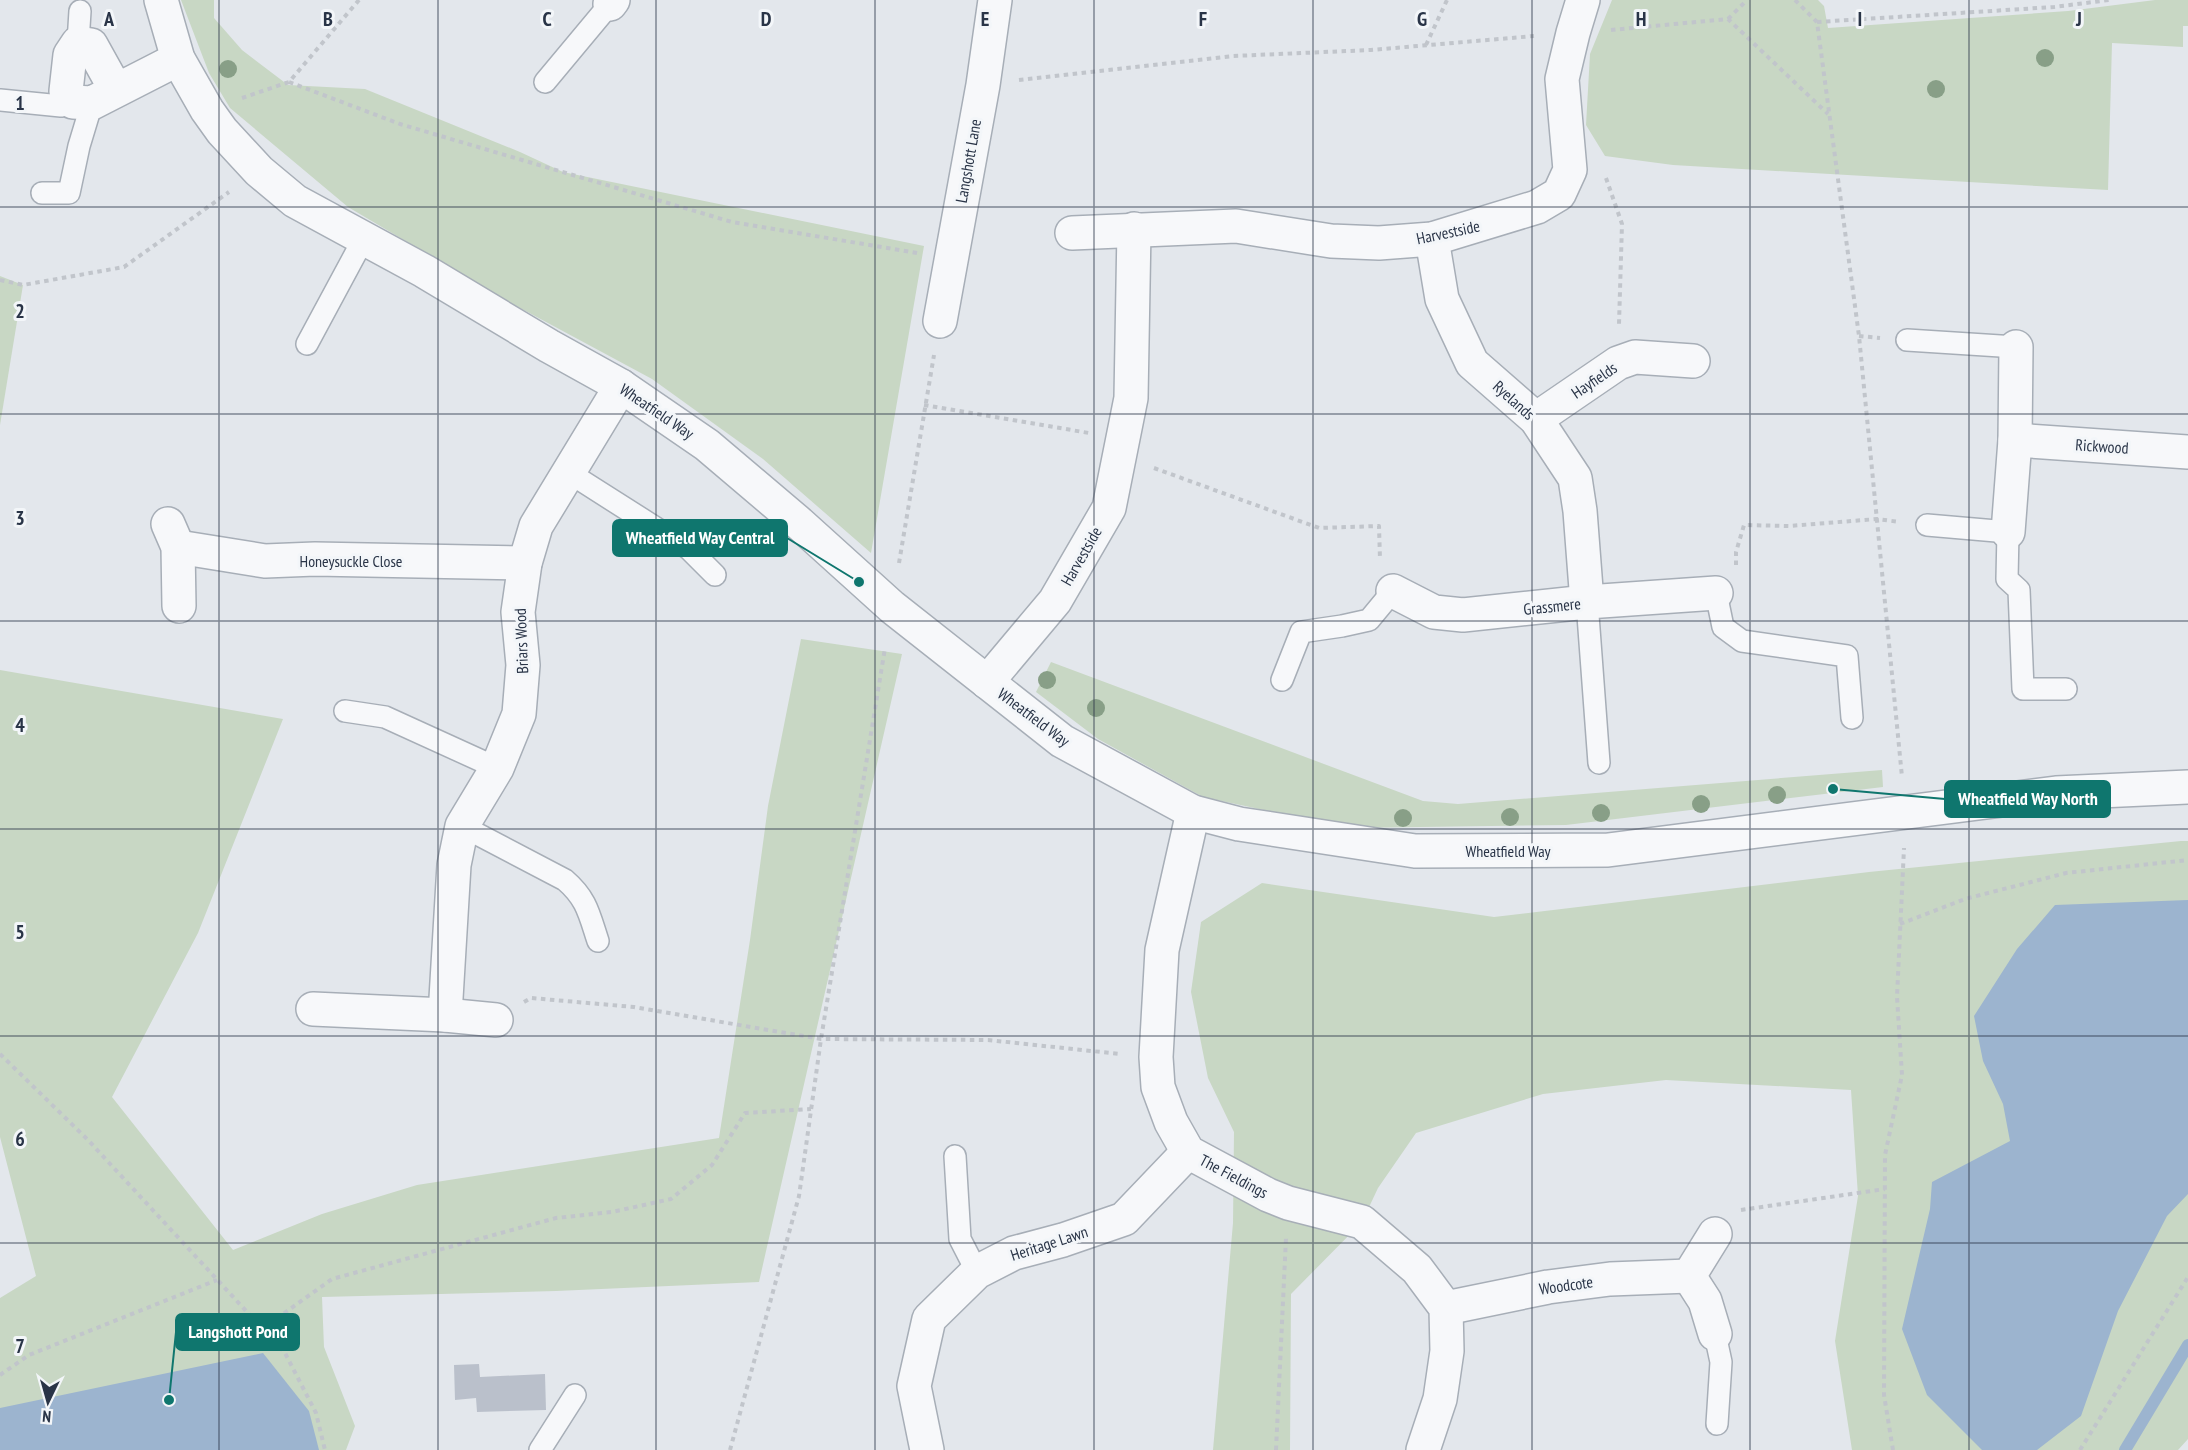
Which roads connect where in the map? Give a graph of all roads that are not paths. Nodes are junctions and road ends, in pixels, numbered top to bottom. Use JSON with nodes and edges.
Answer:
{"nodes":[{"id":1,"x":161,"y":0,"type":"edge"},
{"id":2,"x":994,"y":0,"type":"edge"},
{"id":3,"x":1583,"y":0,"type":"edge"},
{"id":4,"x":612,"y":2,"type":"edge"},
{"id":5,"x":80,"y":11,"type":"dead end"},
{"id":6,"x":78,"y":43,"type":"junction"},
{"id":7,"x":178,"y":59,"type":"junction"},
{"id":8,"x":545,"y":82,"type":"dead end"},
{"id":9,"x":94,"y":98,"type":"junction"},
{"id":10,"x":0,"y":100,"type":"edge"},
{"id":11,"x":42,"y":193,"type":"dead end"},
{"id":12,"x":1134,"y":229,"type":"junction"},
{"id":13,"x":1072,"y":233,"type":"dead end"},
{"id":14,"x":364,"y":238,"type":"junction"},
{"id":15,"x":1432,"y":239,"type":"junction"},
{"id":16,"x":940,"y":321,"type":"road end"},
{"id":17,"x":1907,"y":340,"type":"dead end"},
{"id":18,"x":307,"y":344,"type":"dead end"},
{"id":19,"x":2016,"y":347,"type":"joint"},
{"id":20,"x":1693,"y":361,"type":"dead end"},
{"id":21,"x":621,"y":386,"type":"junction"},
{"id":22,"x":1536,"y":419,"type":"junction"},
{"id":23,"x":2015,"y":440,"type":"junction"},
{"id":24,"x":2188,"y":452,"type":"edge"},
{"id":25,"x":568,"y":472,"type":"junction"},
{"id":26,"x":1927,"y":525,"type":"dead end"},
{"id":27,"x":2008,"y":531,"type":"junction"},
{"id":28,"x":525,"y":563,"type":"junction"},
{"id":29,"x":715,"y":575,"type":"dead end"},
{"id":30,"x":1393,"y":591,"type":"joint"},
{"id":31,"x":1716,"y":593,"type":"joint"},
{"id":32,"x":1587,"y":602,"type":"junction"},
{"id":33,"x":179,"y":606,"type":"dead end"},
{"id":34,"x":1282,"y":680,"type":"dead end"},
{"id":35,"x":987,"y":682,"type":"junction"},
{"id":36,"x":2066,"y":689,"type":"dead end"},
{"id":37,"x":345,"y":711,"type":"dead end"},
{"id":38,"x":1852,"y":718,"type":"dead end"},
{"id":39,"x":1599,"y":763,"type":"dead end"},
{"id":40,"x":497,"y":768,"type":"junction"},
{"id":41,"x":2188,"y":787,"type":"edge"},
{"id":42,"x":1193,"y":812,"type":"junction"},
{"id":43,"x":462,"y":826,"type":"junction"},
{"id":44,"x":598,"y":941,"type":"dead end"},
{"id":45,"x":313,"y":1010,"type":"dead end"},
{"id":46,"x":445,"y":1015,"type":"junction"},
{"id":47,"x":496,"y":1020,"type":"road end"},
{"id":48,"x":1188,"y":1152,"type":"junction"},
{"id":49,"x":955,"y":1156,"type":"dead end"},
{"id":50,"x":1715,"y":1234,"type":"road end"},
{"id":51,"x":977,"y":1272,"type":"junction"},
{"id":52,"x":1689,"y":1276,"type":"junction"},
{"id":53,"x":1446,"y":1308,"type":"junction"},
{"id":54,"x":1715,"y":1334,"type":"joint"},
{"id":55,"x":575,"y":1395,"type":"dead end"},
{"id":56,"x":1717,"y":1424,"type":"dead end"},
{"id":57,"x":540,"y":1450,"type":"edge"},
{"id":58,"x":927,"y":1450,"type":"edge"},
{"id":59,"x":1423,"y":1450,"type":"edge"}],
"edges":[{"from":1,"to":7,"type":"street","name":"Wheatfield Way"},
{"from":2,"to":16,"type":"street","name":"Langshott Lane"},
{"from":3,"to":15,"type":"street","name":"Harvestside"},
{"from":4,"to":8,"type":"lane"},
{"from":5,"to":6,"type":"lane"},
{"from":6,"to":9,"type":"street"},
{"from":6,"to":9,"type":"street"},
{"from":7,"to":9,"type":"street"},
{"from":7,"to":14,"type":"street","name":"Wheatfield Way"},
{"from":9,"to":10,"type":"lane"},
{"from":9,"to":11,"type":"lane"},
{"from":12,"to":13,"type":"street","name":"Harvestside"},
{"from":12,"to":15,"type":"street","name":"Harvestside"},
{"from":12,"to":35,"type":"street","name":"Harvestside"},
{"from":14,"to":18,"type":"lane"},
{"from":14,"to":21,"type":"street","name":"Wheatfield Way"},
{"from":15,"to":22,"type":"street","name":"Ryelands"},
{"from":17,"to":19,"type":"lane"},
{"from":19,"to":23,"type":"street"},
{"from":20,"to":22,"type":"street","name":"Hayfields"},
{"from":21,"to":25,"type":"street","name":"Briars Wood"},
{"from":21,"to":35,"type":"street","name":"Wheatfield Way"},
{"from":22,"to":32,"type":"street","name":"Ryelands"},
{"from":23,"to":24,"type":"street","name":"Rickwood"},
{"from":23,"to":27,"type":"street"},
{"from":25,"to":28,"type":"street","name":"Briars Wood"},
{"from":25,"to":29,"type":"lane"},
{"from":26,"to":27,"type":"lane"},
{"from":27,"to":36,"type":"lane"},
{"from":28,"to":33,"type":"street","name":"Honeysuckle Close"},
{"from":28,"to":40,"type":"street","name":"Briars Wood"},
{"from":30,"to":32,"type":"street","name":"Grassmere"},
{"from":30,"to":34,"type":"lane"},
{"from":31,"to":32,"type":"street","name":"Grassmere"},
{"from":31,"to":38,"type":"lane"},
{"from":32,"to":39,"type":"lane"},
{"from":35,"to":42,"type":"street","name":"Wheatfield Way"},
{"from":37,"to":40,"type":"lane"},
{"from":40,"to":43,"type":"street","name":"Briars Wood"},
{"from":41,"to":42,"type":"street","name":"Wheatfield Way"},
{"from":42,"to":48,"type":"street","name":"The Fieldings"},
{"from":43,"to":44,"type":"lane"},
{"from":43,"to":46,"type":"street","name":"Briars Wood"},
{"from":45,"to":46,"type":"street"},
{"from":46,"to":47,"type":"street"},
{"from":48,"to":51,"type":"street","name":"Heritage Lawn"},
{"from":48,"to":53,"type":"street","name":"The Fieldings"},
{"from":49,"to":51,"type":"lane"},
{"from":50,"to":52,"type":"street"},
{"from":51,"to":58,"type":"street","name":"Heritage Lawn"},
{"from":52,"to":53,"type":"street","name":"Woodcote"},
{"from":52,"to":54,"type":"street"},
{"from":53,"to":59,"type":"street"},
{"from":54,"to":56,"type":"lane"},
{"from":55,"to":57,"type":"lane"}]}
